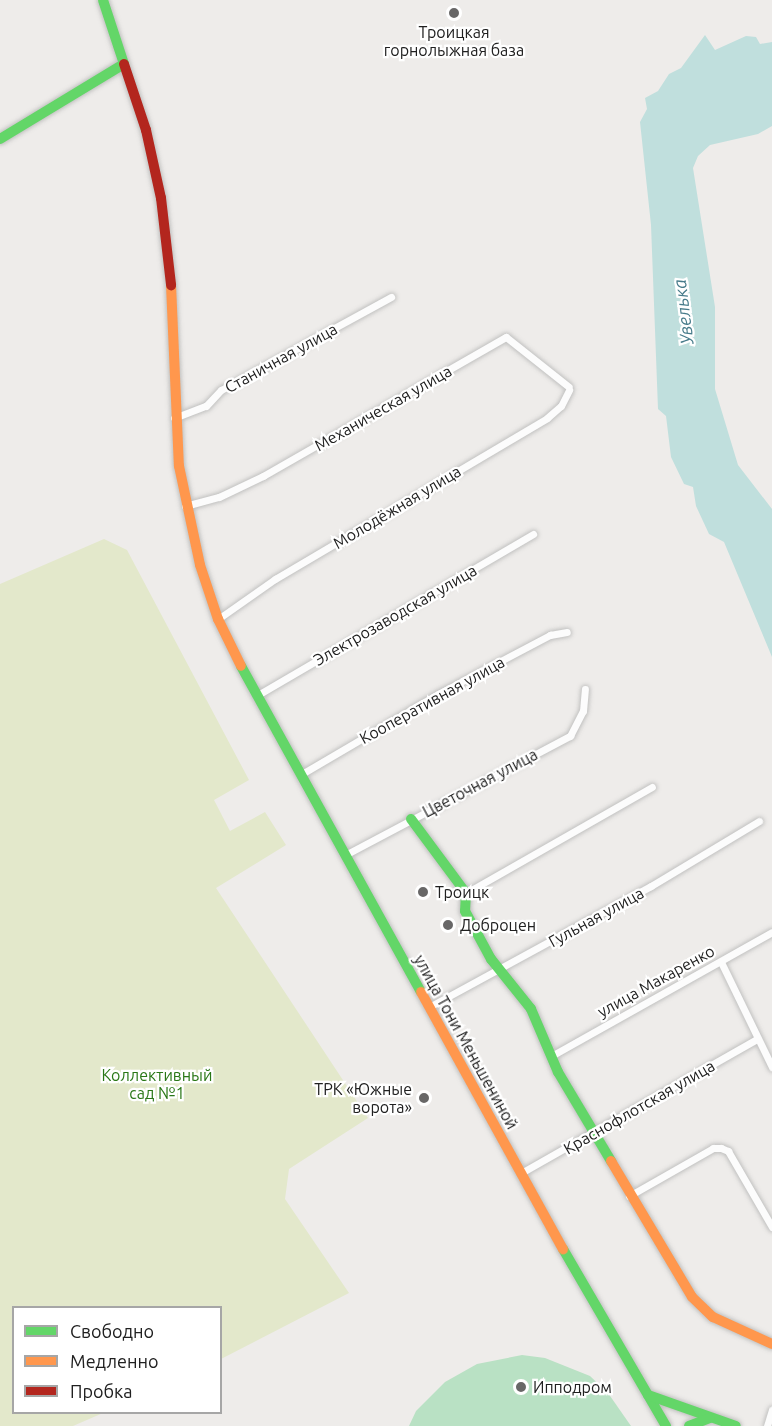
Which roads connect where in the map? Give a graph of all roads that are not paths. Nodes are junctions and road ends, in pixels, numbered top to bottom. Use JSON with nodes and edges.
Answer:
{"nodes":[{"id":1,"x":103,"y":0,"type":"edge"},
{"id":2,"x":124,"y":63,"type":"junction"},
{"id":3,"x":0,"y":139,"type":"edge"},
{"id":4,"x":391,"y":297,"type":"dead end"},
{"id":5,"x":569,"y":389,"type":"joint"},
{"id":6,"x":174,"y":418,"type":"junction"},
{"id":7,"x":185,"y":506,"type":"junction"},
{"id":8,"x":533,"y":534,"type":"dead end"},
{"id":9,"x":218,"y":619,"type":"junction"},
{"id":10,"x":567,"y":632,"type":"dead end"},
{"id":11,"x":585,"y":689,"type":"dead end"},
{"id":12,"x":256,"y":696,"type":"junction"},
{"id":13,"x":300,"y":775,"type":"junction"},
{"id":14,"x":652,"y":788,"type":"dead end"},
{"id":15,"x":411,"y":819,"type":"junction"},
{"id":16,"x":759,"y":821,"type":"dead end"},
{"id":17,"x":345,"y":855,"type":"junction"},
{"id":18,"x":466,"y":893,"type":"junction"},
{"id":19,"x":772,"y":932,"type":"edge"},
{"id":20,"x":721,"y":962,"type":"junction"},
{"id":21,"x":501,"y":970,"type":"junction"},
{"id":22,"x":429,"y":1007,"type":"junction"},
{"id":23,"x":757,"y":1039,"type":"junction"},
{"id":24,"x":553,"y":1055,"type":"junction"},
{"id":25,"x":772,"y":1067,"type":"edge"},
{"id":26,"x":594,"y":1134,"type":"junction"},
{"id":27,"x":521,"y":1173,"type":"junction"},
{"id":28,"x":629,"y":1196,"type":"junction"},
{"id":29,"x":772,"y":1227,"type":"edge"},
{"id":30,"x":772,"y":1344,"type":"edge"},
{"id":31,"x":648,"y":1395,"type":"junction"},
{"id":32,"x":772,"y":1410,"type":"edge"},
{"id":33,"x":711,"y":1418,"type":"junction"},
{"id":34,"x":666,"y":1426,"type":"edge"},
{"id":35,"x":689,"y":1426,"type":"edge"},
{"id":36,"x":736,"y":1426,"type":"edge"},
{"id":37,"x":767,"y":1426,"type":"edge"}],
"edges":[{"from":1,"to":2,"type":"main road","name":"улица Тони Меньшениной"},
{"from":2,"to":3,"type":"main road"},
{"from":2,"to":6,"type":"main road","name":"улица Тони Меньшениной"},
{"from":4,"to":6,"type":"street","name":"Станичная улица"},
{"from":5,"to":7,"type":"street","name":"Механическая улица"},
{"from":5,"to":9,"type":"street","name":"Молодёжная улица"},
{"from":6,"to":7,"type":"main road","name":"улица Тони Меньшениной"},
{"from":7,"to":9,"type":"main road","name":"улица Тони Меньшениной"},
{"from":8,"to":12,"type":"street","name":"Электрозаводская улица"},
{"from":9,"to":12,"type":"main road","name":"улица Тони Меньшениной"},
{"from":10,"to":13,"type":"street","name":"Кооперативная улица"},
{"from":11,"to":15,"type":"street","name":"Цветочная улица"},
{"from":12,"to":13,"type":"main road","name":"улица Тони Меньшениной"},
{"from":13,"to":17,"type":"main road","name":"улица Тони Меньшениной"},
{"from":14,"to":18,"type":"street"},
{"from":15,"to":17,"type":"street","name":"Цветочная улица"},
{"from":15,"to":18,"type":"main road"},
{"from":16,"to":21,"type":"street","name":"Гульная улица"},
{"from":17,"to":22,"type":"main road","name":"улица Тони Меньшениной"},
{"from":18,"to":21,"type":"main road"},
{"from":19,"to":20,"type":"street","name":"улица Макаренко"},
{"from":20,"to":23,"type":"street"},
{"from":20,"to":24,"type":"street","name":"улица Макаренко"},
{"from":21,"to":22,"type":"street","name":"Гульная улица"},
{"from":21,"to":24,"type":"main road"},
{"from":22,"to":27,"type":"main road","name":"улица Тони Меньшениной"},
{"from":23,"to":25,"type":"street"},
{"from":23,"to":26,"type":"street","name":"Краснофлотская улица"},
{"from":24,"to":26,"type":"main road"},
{"from":26,"to":27,"type":"street","name":"Краснофлотская улица"},
{"from":26,"to":28,"type":"main road"},
{"from":27,"to":31,"type":"main road","name":"улица Тони Меньшениной"},
{"from":28,"to":29,"type":"street"},
{"from":28,"to":30,"type":"main road"},
{"from":31,"to":33,"type":"main road"},
{"from":31,"to":34,"type":"main road","name":"улица Тони Меньшениной"},
{"from":32,"to":37,"type":"street"},
{"from":33,"to":35,"type":"main road"},
{"from":33,"to":36,"type":"main road"}]}
